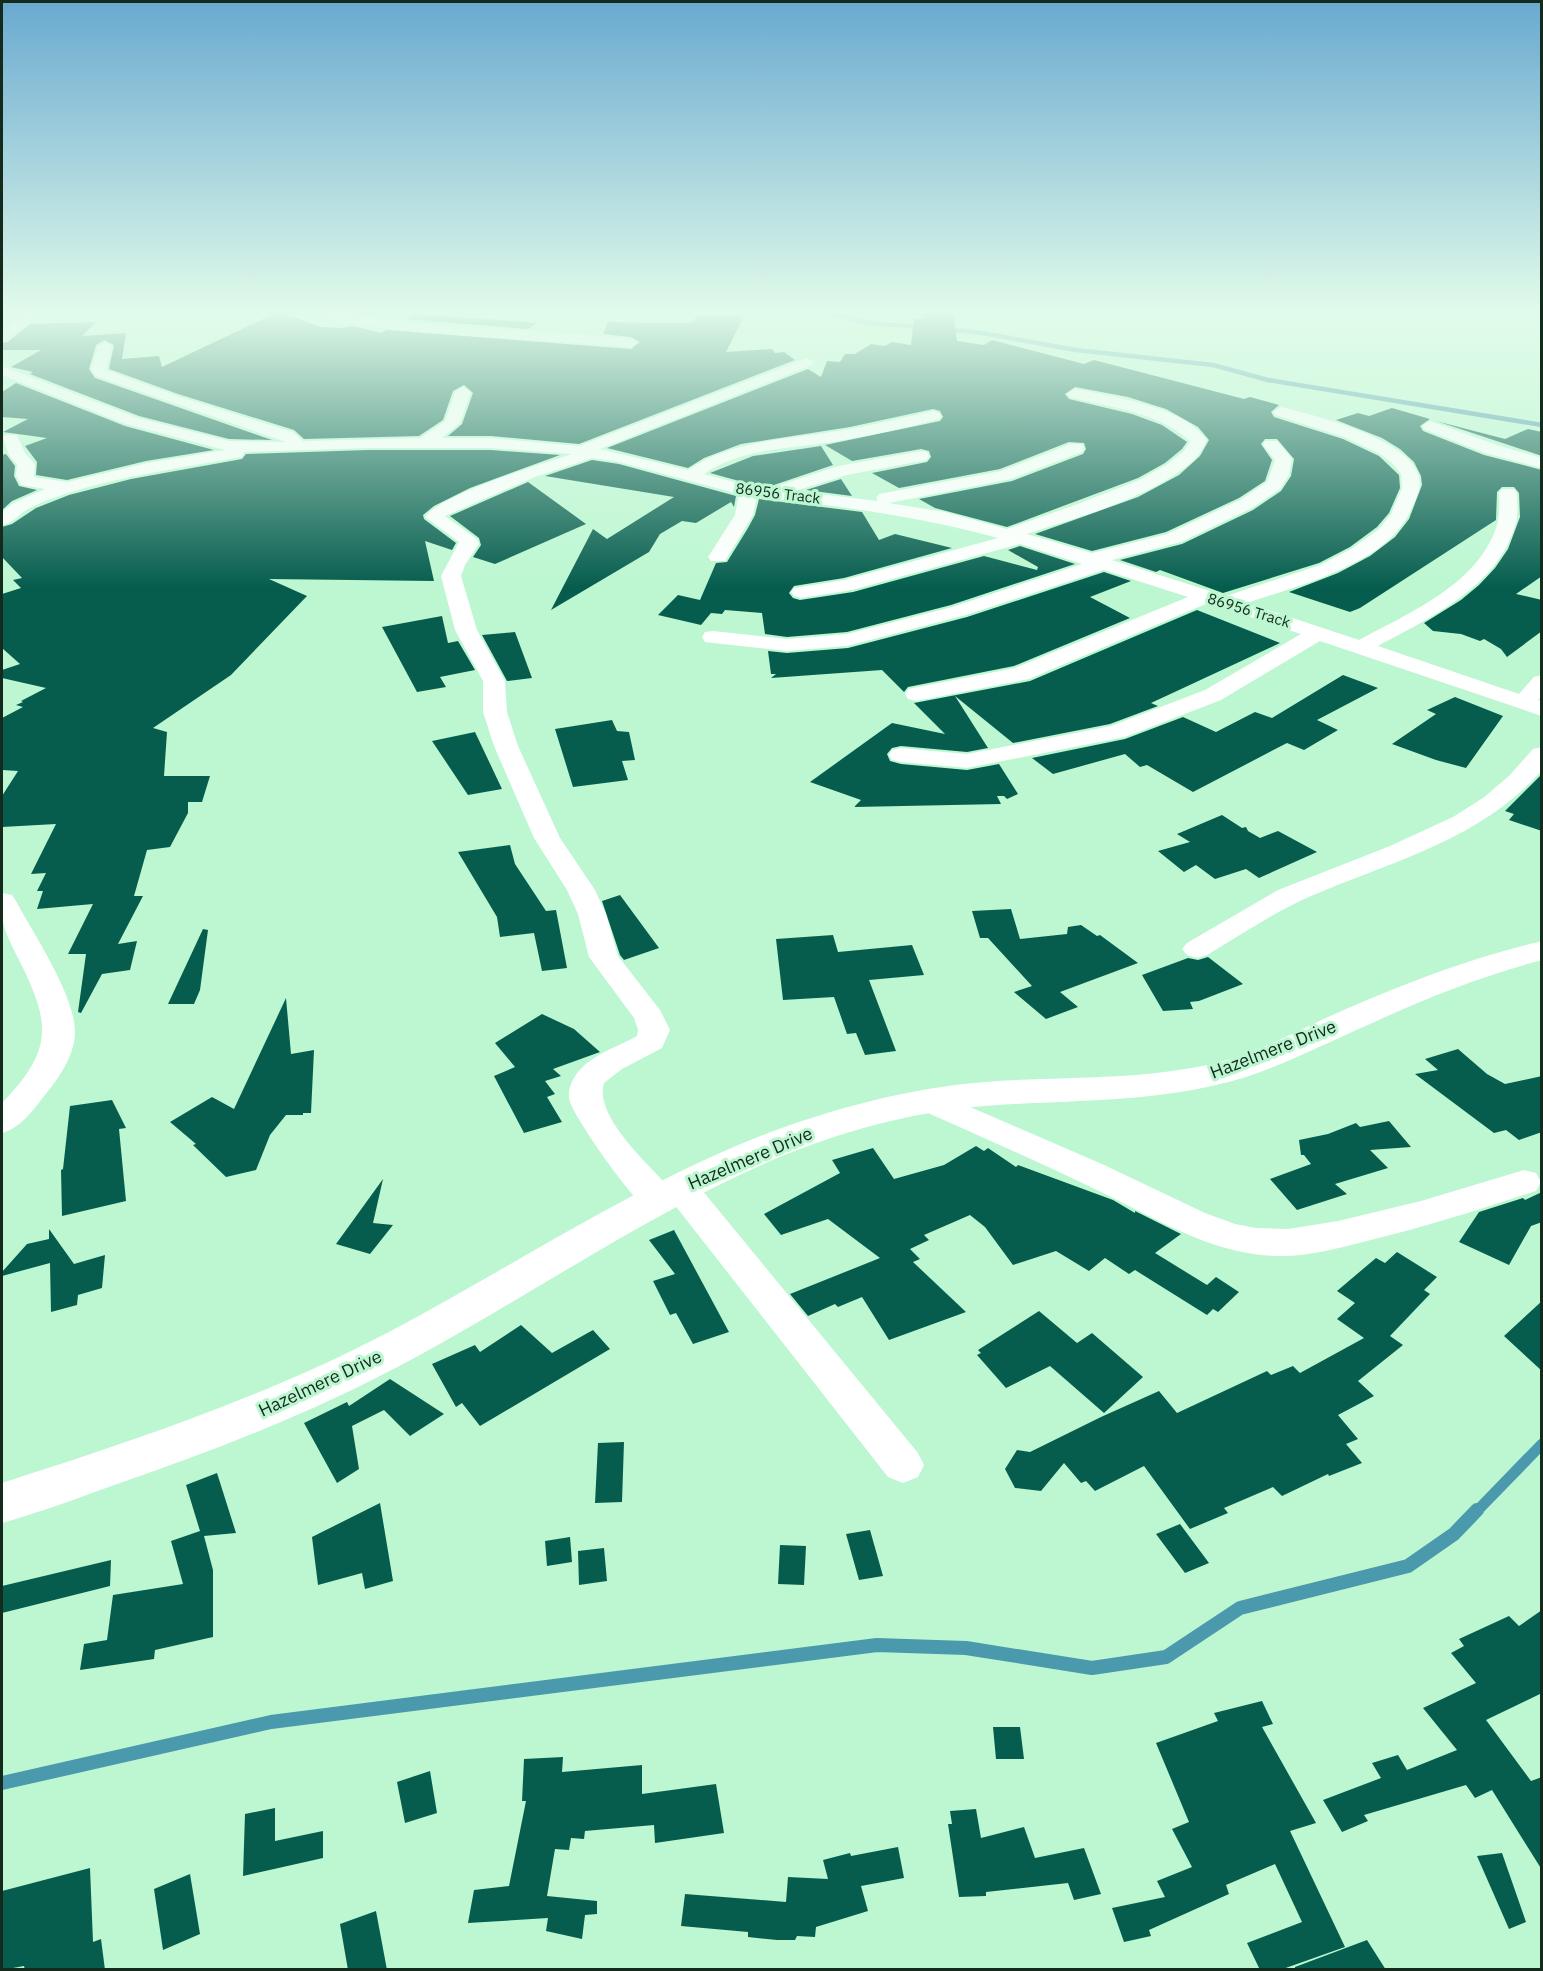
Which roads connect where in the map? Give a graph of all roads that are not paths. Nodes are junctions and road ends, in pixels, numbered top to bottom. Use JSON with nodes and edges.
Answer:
{"nodes":[{"id":1,"x":86,"y":403,"type":"edge"},
{"id":2,"x":185,"y":403,"type":"edge"},
{"id":3,"x":459,"y":403,"type":"edge"},
{"id":4,"x":702,"y":403,"type":"edge"},
{"id":5,"x":1111,"y":403,"type":"edge"},
{"id":6,"x":1281,"y":412,"type":"dead end"},
{"id":7,"x":933,"y":416,"type":"dead end"},
{"id":8,"x":1430,"y":426,"type":"dead end"},
{"id":9,"x":11,"y":438,"type":"dead end"},
{"id":10,"x":424,"y":443,"type":"junction"},
{"id":11,"x":1271,"y":445,"type":"dead end"},
{"id":12,"x":298,"y":446,"type":"junction"},
{"id":13,"x":261,"y":448,"type":"junction"},
{"id":14,"x":1076,"y":448,"type":"dead end"},
{"id":15,"x":590,"y":451,"type":"junction"},
{"id":16,"x":921,"y":456,"type":"dead end"},
{"id":17,"x":1542,"y":463,"type":"edge"},
{"id":18,"x":690,"y":477,"type":"junction"},
{"id":19,"x":67,"y":488,"type":"junction"},
{"id":20,"x":758,"y":492,"type":"junction"},
{"id":21,"x":1508,"y":493,"type":"dead end"},
{"id":22,"x":837,"y":500,"type":"junction"},
{"id":23,"x":2,"y":520,"type":"edge"},
{"id":24,"x":1013,"y":536,"type":"junction"},
{"id":25,"x":718,"y":557,"type":"dead end"},
{"id":26,"x":1096,"y":562,"type":"junction"},
{"id":27,"x":801,"y":592,"type":"dead end"},
{"id":28,"x":1216,"y":600,"type":"junction"},
{"id":29,"x":1319,"y":633,"type":"junction"},
{"id":30,"x":713,"y":637,"type":"dead end"},
{"id":31,"x":1361,"y":647,"type":"junction"},
{"id":32,"x":1542,"y":682,"type":"edge"},
{"id":33,"x":916,"y":694,"type":"dead end"},
{"id":34,"x":1532,"y":706,"type":"edge"},
{"id":35,"x":1542,"y":754,"type":"edge"},
{"id":36,"x":901,"y":755,"type":"dead end"},
{"id":37,"x":2,"y":901,"type":"edge"},
{"id":38,"x":1197,"y":949,"type":"dead end"},
{"id":39,"x":1542,"y":950,"type":"edge"},
{"id":40,"x":931,"y":1101,"type":"junction"},
{"id":41,"x":2,"y":1122,"type":"edge"},
{"id":42,"x":1524,"y":1182,"type":"dead end"},
{"id":43,"x":670,"y":1194,"type":"junction"},
{"id":44,"x":903,"y":1465,"type":"dead end"},
{"id":45,"x":2,"y":1503,"type":"edge"}],
"edges":[{"from":1,"to":13,"type":"street","name":"86956 Track"},
{"from":2,"to":12,"type":"street"},
{"from":3,"to":10,"type":"street"},
{"from":4,"to":15,"type":"street"},
{"from":5,"to":24,"type":"street"},
{"from":6,"to":28,"type":"street"},
{"from":7,"to":18,"type":"street"},
{"from":8,"to":17,"type":"street"},
{"from":9,"to":19,"type":"street"},
{"from":10,"to":12,"type":"street","name":"86956 Track"},
{"from":10,"to":15,"type":"street","name":"86956 Track"},
{"from":11,"to":26,"type":"street"},
{"from":12,"to":13,"type":"street","name":"86956 Track"},
{"from":13,"to":19,"type":"street"},
{"from":14,"to":22,"type":"street"},
{"from":15,"to":18,"type":"street","name":"86956 Track"},
{"from":15,"to":43,"type":"street"},
{"from":16,"to":20,"type":"street"},
{"from":18,"to":20,"type":"street","name":"86956 Track"},
{"from":19,"to":23,"type":"street"},
{"from":20,"to":22,"type":"street","name":"86956 Track"},
{"from":20,"to":25,"type":"street"},
{"from":21,"to":31,"type":"street"},
{"from":22,"to":24,"type":"street","name":"86956 Track"},
{"from":24,"to":26,"type":"street","name":"86956 Track"},
{"from":24,"to":27,"type":"street"},
{"from":26,"to":28,"type":"street","name":"86956 Track"},
{"from":26,"to":30,"type":"street"},
{"from":28,"to":29,"type":"street","name":"86956 Track"},
{"from":28,"to":33,"type":"street"},
{"from":29,"to":31,"type":"street","name":"86956 Track"},
{"from":29,"to":36,"type":"street"},
{"from":31,"to":34,"type":"street","name":"86956 Track"},
{"from":32,"to":34,"type":"street"},
{"from":35,"to":38,"type":"street"},
{"from":37,"to":41,"type":"street"},
{"from":39,"to":40,"type":"street","name":"Hazelmere Drive"},
{"from":40,"to":42,"type":"street"},
{"from":40,"to":43,"type":"street","name":"Hazelmere Drive"},
{"from":43,"to":44,"type":"street"},
{"from":43,"to":45,"type":"street","name":"Hazelmere Drive"}]}
